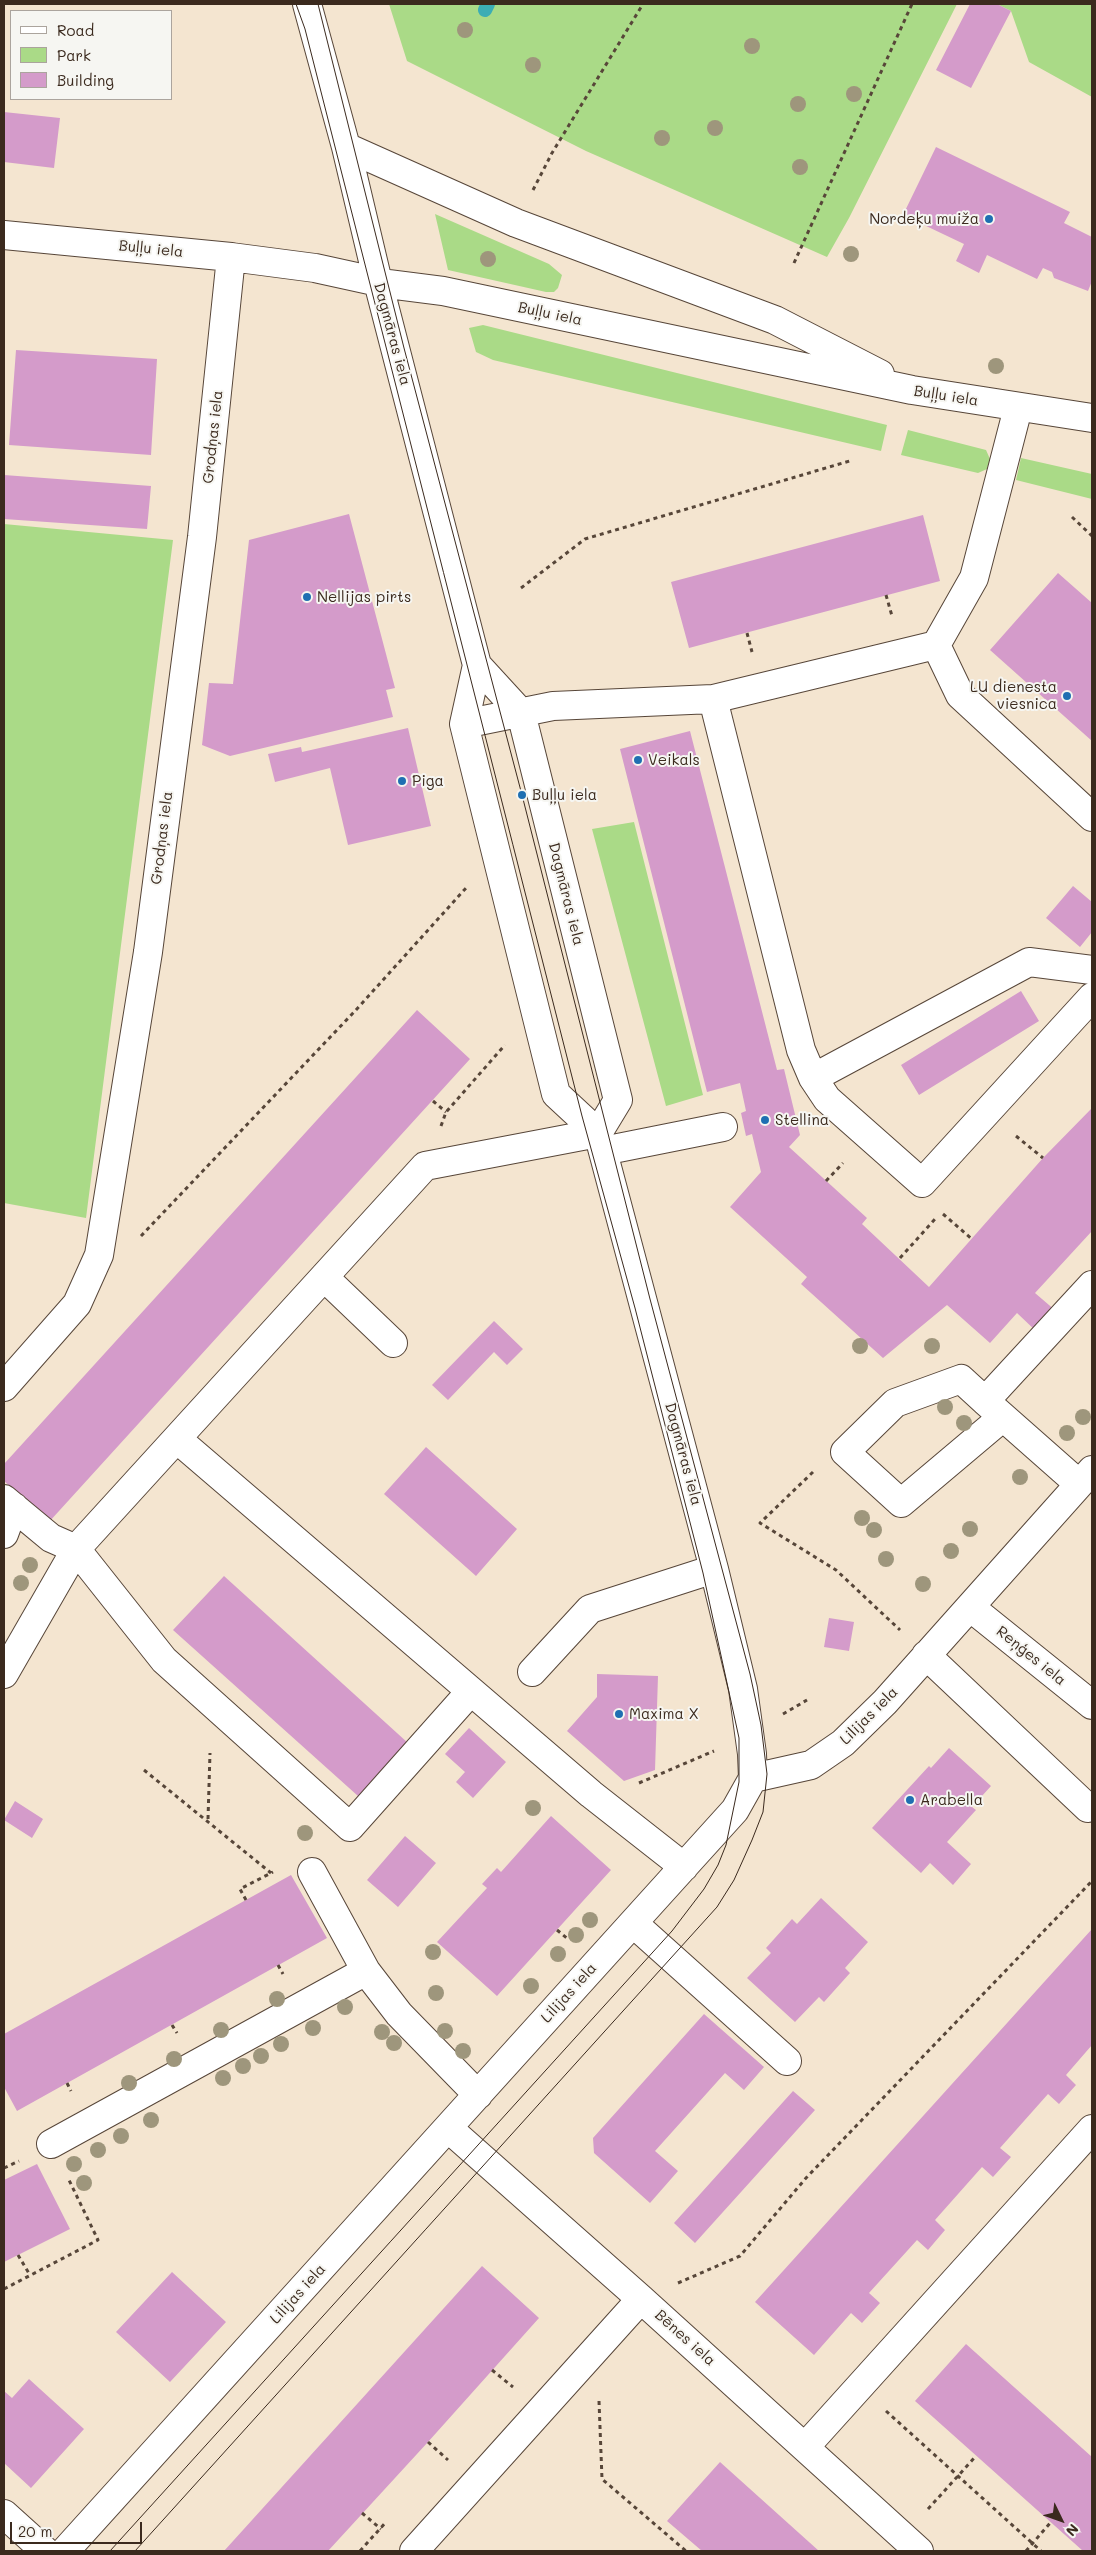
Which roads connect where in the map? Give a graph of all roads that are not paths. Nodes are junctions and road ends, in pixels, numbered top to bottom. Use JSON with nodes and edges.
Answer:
{"nodes":[{"id":1,"x":307,"y":4,"type":"edge"},
{"id":2,"x":346,"y":147,"type":"junction"},
{"id":3,"x":4,"y":236,"type":"edge"},
{"id":4,"x":232,"y":257,"type":"junction"},
{"id":5,"x":378,"y":282,"type":"junction"},
{"id":6,"x":912,"y":390,"type":"junction"},
{"id":7,"x":1018,"y":408,"type":"junction"},
{"id":8,"x":1092,"y":418,"type":"edge"},
{"id":9,"x":936,"y":645,"type":"junction"},
{"id":10,"x":477,"y":665,"type":"junction"},
{"id":11,"x":713,"y":699,"type":"junction"},
{"id":12,"x":521,"y":713,"type":"junction"},
{"id":13,"x":464,"y":724,"type":"junction"},
{"id":14,"x":1092,"y":817,"type":"edge"},
{"id":15,"x":1092,"y":970,"type":"edge"},
{"id":16,"x":1092,"y":997,"type":"edge"},
{"id":17,"x":813,"y":1078,"type":"junction"},
{"id":18,"x":723,"y":1127,"type":"dead end"},
{"id":19,"x":600,"y":1142,"type":"junction"},
{"id":20,"x":324,"y":1277,"type":"junction"},
{"id":21,"x":1092,"y":1284,"type":"edge"},
{"id":22,"x":394,"y":1344,"type":"dead end"},
{"id":23,"x":4,"y":1387,"type":"edge"},
{"id":24,"x":994,"y":1409,"type":"junction"},
{"id":25,"x":177,"y":1439,"type":"junction"},
{"id":26,"x":1086,"y":1477,"type":"edge"},
{"id":27,"x":9,"y":1503,"type":"edge"},
{"id":28,"x":4,"y":1534,"type":"edge"},
{"id":29,"x":76,"y":1549,"type":"junction"},
{"id":30,"x":714,"y":1569,"type":"junction"},
{"id":31,"x":970,"y":1607,"type":"junction"},
{"id":32,"x":926,"y":1655,"type":"junction"},
{"id":33,"x":532,"y":1672,"type":"dead end"},
{"id":34,"x":4,"y":1674,"type":"edge"},
{"id":35,"x":471,"y":1691,"type":"junction"},
{"id":36,"x":1092,"y":1705,"type":"edge"},
{"id":37,"x":753,"y":1778,"type":"junction"},
{"id":38,"x":1088,"y":1808,"type":"dead end"},
{"id":39,"x":684,"y":1867,"type":"junction"},
{"id":40,"x":312,"y":1872,"type":"dead end"},
{"id":41,"x":633,"y":1923,"type":"junction"},
{"id":42,"x":366,"y":1971,"type":"junction"},
{"id":43,"x":787,"y":2061,"type":"dead end"},
{"id":44,"x":478,"y":2095,"type":"junction"},
{"id":45,"x":448,"y":2128,"type":"junction"},
{"id":46,"x":1092,"y":2129,"type":"edge"},
{"id":47,"x":51,"y":2144,"type":"road end"},
{"id":48,"x":641,"y":2299,"type":"junction"},
{"id":49,"x":805,"y":2446,"type":"junction"},
{"id":50,"x":4,"y":2514,"type":"edge"},
{"id":51,"x":911,"y":2544,"type":"edge"},
{"id":52,"x":45,"y":2551,"type":"edge"},
{"id":53,"x":65,"y":2551,"type":"edge"},
{"id":54,"x":414,"y":2551,"type":"edge"}],
"edges":[{"from":1,"to":2,"type":"street","name":"Dagmāras iela"},
{"from":2,"to":5,"type":"street","name":"Dagmāras iela"},
{"from":2,"to":6,"type":"street"},
{"from":3,"to":4,"type":"street","name":"Buļļu iela"},
{"from":4,"to":5,"type":"street","name":"Buļļu iela"},
{"from":4,"to":23,"type":"street","name":"Grodņas iela"},
{"from":5,"to":6,"type":"street","name":"Buļļu iela"},
{"from":5,"to":10,"type":"street","name":"Dagmāras iela"},
{"from":6,"to":7,"type":"street","name":"Buļļu iela"},
{"from":7,"to":8,"type":"street","name":"Buļļu iela"},
{"from":7,"to":9,"type":"street"},
{"from":9,"to":11,"type":"street"},
{"from":9,"to":14,"type":"street"},
{"from":10,"to":12,"type":"street","name":"Dagmāras iela"},
{"from":10,"to":13,"type":"street","name":"Dagmāras iela"},
{"from":11,"to":12,"type":"street"},
{"from":11,"to":17,"type":"street"},
{"from":12,"to":13,"type":"street"},
{"from":12,"to":19,"type":"street","name":"Dagmāras iela"},
{"from":13,"to":19,"type":"street","name":"Dagmāras iela"},
{"from":15,"to":17,"type":"street"},
{"from":16,"to":17,"type":"street"},
{"from":18,"to":19,"type":"street"},
{"from":19,"to":20,"type":"street"},
{"from":19,"to":30,"type":"street","name":"Dagmāras iela"},
{"from":20,"to":22,"type":"street"},
{"from":20,"to":25,"type":"street"},
{"from":21,"to":24,"type":"street"},
{"from":24,"to":24,"type":"street"},
{"from":24,"to":26,"type":"street"},
{"from":25,"to":29,"type":"street"},
{"from":25,"to":35,"type":"street"},
{"from":26,"to":31,"type":"street","name":"Lilijas iela"},
{"from":27,"to":28,"type":"street"},
{"from":27,"to":29,"type":"street"},
{"from":29,"to":34,"type":"street"},
{"from":29,"to":35,"type":"street"},
{"from":30,"to":33,"type":"street"},
{"from":30,"to":37,"type":"street","name":"Dagmāras iela"},
{"from":31,"to":32,"type":"street","name":"Lilijas iela"},
{"from":31,"to":36,"type":"street","name":"Reņģes iela"},
{"from":32,"to":37,"type":"street","name":"Lilijas iela"},
{"from":32,"to":38,"type":"street"},
{"from":35,"to":39,"type":"street"},
{"from":37,"to":39,"type":"street","name":"Lilijas iela"},
{"from":39,"to":41,"type":"street","name":"Lilijas iela"},
{"from":40,"to":42,"type":"street"},
{"from":41,"to":43,"type":"street"},
{"from":41,"to":44,"type":"street","name":"Lilijas iela"},
{"from":42,"to":44,"type":"street"},
{"from":42,"to":47,"type":"street"},
{"from":44,"to":45,"type":"street","name":"Lilijas iela"},
{"from":45,"to":48,"type":"street","name":"Bēnes iela"},
{"from":45,"to":53,"type":"street","name":"Lilijas iela"},
{"from":46,"to":49,"type":"street"},
{"from":48,"to":49,"type":"street","name":"Bēnes iela"},
{"from":48,"to":54,"type":"street"},
{"from":49,"to":51,"type":"street","name":"Bēnes iela"},
{"from":50,"to":52,"type":"street"}]}
